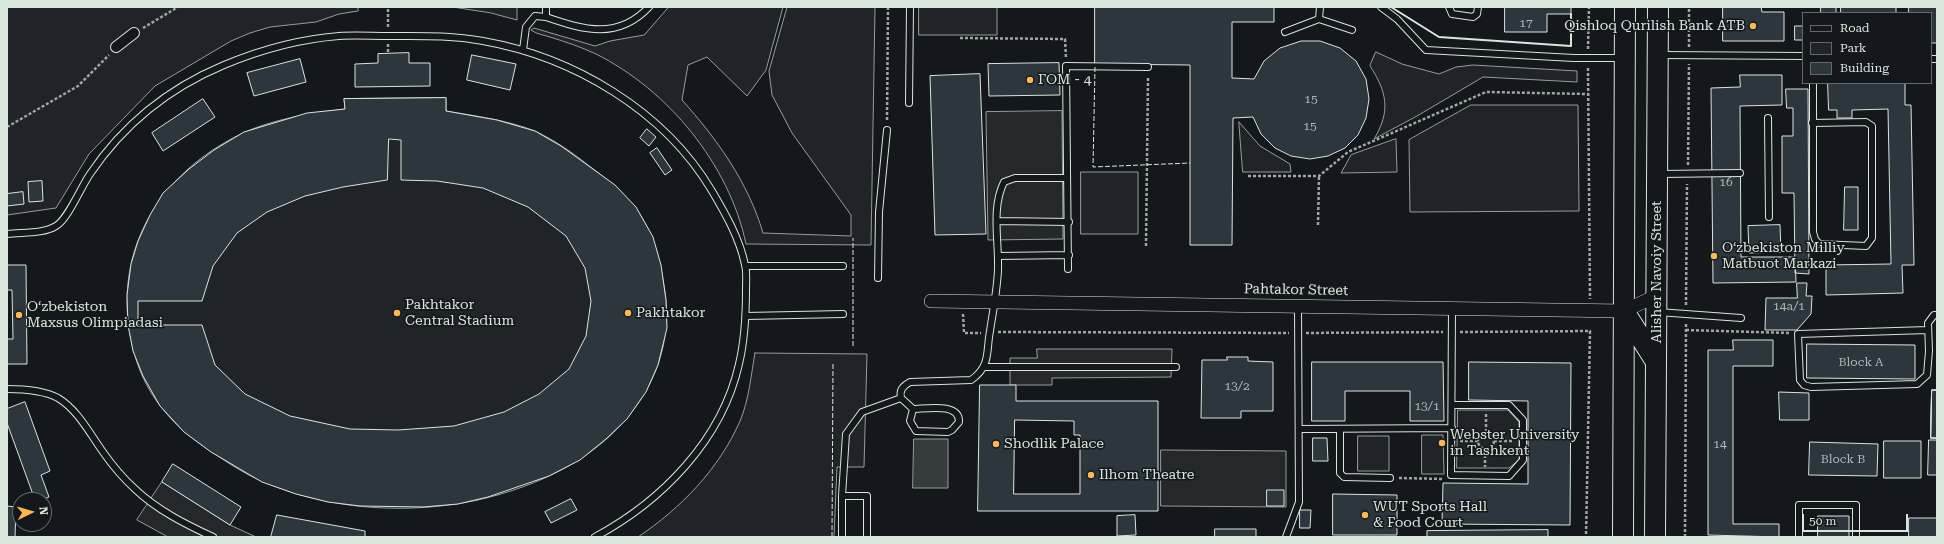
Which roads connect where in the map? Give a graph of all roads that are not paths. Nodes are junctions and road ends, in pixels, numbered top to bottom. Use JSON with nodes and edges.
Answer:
{"nodes":[{"id":1,"x":546,"y":7,"type":"edge"},
{"id":2,"x":649,"y":7,"type":"edge"},
{"id":3,"x":910,"y":7,"type":"edge"},
{"id":4,"x":1320,"y":7,"type":"edge"},
{"id":5,"x":1381,"y":7,"type":"edge"},
{"id":6,"x":1449,"y":7,"type":"edge"},
{"id":7,"x":1478,"y":7,"type":"edge"},
{"id":8,"x":1625,"y":7,"type":"edge"},
{"id":9,"x":1658,"y":7,"type":"edge"},
{"id":10,"x":546,"y":17,"type":"junction"},
{"id":11,"x":1319,"y":19,"type":"junction"},
{"id":12,"x":1352,"y":30,"type":"dead end"},
{"id":13,"x":1285,"y":32,"type":"dead end"},
{"id":14,"x":134,"y":33,"type":"road end"},
{"id":15,"x":116,"y":47,"type":"road end"},
{"id":16,"x":523,"y":50,"type":"junction"},
{"id":17,"x":1658,"y":55,"type":"junction"},
{"id":18,"x":1802,"y":56,"type":"edge"},
{"id":19,"x":1625,"y":58,"type":"junction"},
{"id":20,"x":1148,"y":67,"type":"road end"},
{"id":21,"x":1813,"y":84,"type":"edge"},
{"id":22,"x":909,"y":103,"type":"dead end"},
{"id":23,"x":1768,"y":118,"type":"dead end"},
{"id":24,"x":1812,"y":123,"type":"junction"},
{"id":25,"x":887,"y":130,"type":"road end"},
{"id":26,"x":1740,"y":173,"type":"dead end"},
{"id":27,"x":1657,"y":174,"type":"junction"},
{"id":28,"x":1067,"y":178,"type":"junction"},
{"id":29,"x":1769,"y":217,"type":"dead end"},
{"id":30,"x":997,"y":221,"type":"junction"},
{"id":31,"x":1069,"y":222,"type":"junction"},
{"id":32,"x":7,"y":234,"type":"edge"},
{"id":33,"x":1657,"y":245,"type":"junction"},
{"id":34,"x":998,"y":256,"type":"junction"},
{"id":35,"x":1068,"y":256,"type":"junction"},
{"id":36,"x":746,"y":266,"type":"junction"},
{"id":37,"x":843,"y":266,"type":"dead end"},
{"id":38,"x":1068,"y":269,"type":"dead end"},
{"id":39,"x":878,"y":278,"type":"dead end"},
{"id":40,"x":931,"y":301,"type":"dead end"},
{"id":41,"x":995,"y":302,"type":"junction"},
{"id":42,"x":1656,"y":304,"type":"junction"},
{"id":43,"x":1298,"y":306,"type":"junction"},
{"id":44,"x":1452,"y":309,"type":"junction"},
{"id":45,"x":1624,"y":311,"type":"junction"},
{"id":46,"x":843,"y":314,"type":"dead end"},
{"id":47,"x":1937,"y":315,"type":"edge"},
{"id":48,"x":746,"y":316,"type":"junction"},
{"id":49,"x":1740,"y":318,"type":"dead end"},
{"id":50,"x":1928,"y":330,"type":"junction"},
{"id":51,"x":1656,"y":362,"type":"junction"},
{"id":52,"x":984,"y":367,"type":"junction"},
{"id":53,"x":1176,"y":367,"type":"dead end"},
{"id":54,"x":7,"y":389,"type":"edge"},
{"id":55,"x":901,"y":398,"type":"junction"},
{"id":56,"x":1452,"y":405,"type":"junction"},
{"id":57,"x":912,"y":409,"type":"junction"},
{"id":58,"x":1452,"y":428,"type":"junction"},
{"id":59,"x":1300,"y":429,"type":"junction"},
{"id":60,"x":1340,"y":429,"type":"junction"},
{"id":61,"x":1390,"y":478,"type":"road end"},
{"id":62,"x":842,"y":496,"type":"junction"},
{"id":63,"x":213,"y":537,"type":"edge"},
{"id":64,"x":595,"y":537,"type":"edge"},
{"id":65,"x":842,"y":537,"type":"edge"},
{"id":66,"x":867,"y":537,"type":"edge"},
{"id":67,"x":1286,"y":537,"type":"edge"},
{"id":68,"x":1623,"y":537,"type":"edge"},
{"id":69,"x":1655,"y":537,"type":"edge"},
{"id":70,"x":1799,"y":537,"type":"edge"},
{"id":71,"x":1856,"y":537,"type":"edge"}],
"edges":[{"from":1,"to":10,"type":"lane"},
{"from":2,"to":10,"type":"lane"},
{"from":3,"to":22,"type":"lane"},
{"from":4,"to":11,"type":"lane"},
{"from":5,"to":19,"type":"lane"},
{"from":6,"to":7,"type":"lane"},
{"from":8,"to":19,"type":"main road"},
{"from":9,"to":17,"type":"main road","name":"Alisher Navoiy Street"},
{"from":10,"to":16,"type":"lane"},
{"from":11,"to":12,"type":"lane"},
{"from":11,"to":13,"type":"lane"},
{"from":14,"to":15,"type":"street"},
{"from":16,"to":32,"type":"lane"},
{"from":16,"to":36,"type":"lane"},
{"from":17,"to":18,"type":"lane"},
{"from":17,"to":27,"type":"main road","name":"Alisher Navoiy Street"},
{"from":19,"to":33,"type":"main road"},
{"from":19,"to":45,"type":"main road"},
{"from":20,"to":28,"type":"lane"},
{"from":21,"to":24,"type":"lane"},
{"from":23,"to":29,"type":"lane"},
{"from":24,"to":24,"type":"lane"},
{"from":25,"to":39,"type":"lane"},
{"from":26,"to":27,"type":"lane"},
{"from":27,"to":33,"type":"main road","name":"Alisher Navoiy Street"},
{"from":28,"to":30,"type":"lane"},
{"from":28,"to":31,"type":"lane"},
{"from":30,"to":31,"type":"lane"},
{"from":30,"to":34,"type":"lane"},
{"from":31,"to":35,"type":"lane"},
{"from":33,"to":42,"type":"main road","name":"Alisher Navoiy Street"},
{"from":34,"to":35,"type":"lane"},
{"from":34,"to":41,"type":"lane"},
{"from":35,"to":38,"type":"lane"},
{"from":36,"to":37,"type":"lane"},
{"from":36,"to":48,"type":"lane"},
{"from":40,"to":41,"type":"street","name":"Pahtakor Street"},
{"from":41,"to":43,"type":"street","name":"Pahtakor Street"},
{"from":41,"to":52,"type":"lane"},
{"from":42,"to":45,"type":"street","name":"Pahtakor Street"},
{"from":42,"to":49,"type":"lane"},
{"from":42,"to":51,"type":"main road","name":"Alisher Navoiy Street"},
{"from":43,"to":44,"type":"street","name":"Pahtakor Street"},
{"from":43,"to":59,"type":"lane"},
{"from":44,"to":45,"type":"street","name":"Pahtakor Street"},
{"from":44,"to":56,"type":"lane"},
{"from":45,"to":51,"type":"main road"},
{"from":45,"to":68,"type":"main road"},
{"from":46,"to":48,"type":"lane"},
{"from":47,"to":50,"type":"lane"},
{"from":48,"to":64,"type":"lane"},
{"from":50,"to":50,"type":"lane"},
{"from":51,"to":69,"type":"main road","name":"Alisher Navoiy Street"},
{"from":52,"to":53,"type":"lane"},
{"from":52,"to":55,"type":"lane"},
{"from":54,"to":63,"type":"lane"},
{"from":55,"to":57,"type":"lane"},
{"from":55,"to":62,"type":"lane"},
{"from":56,"to":58,"type":"lane"},
{"from":56,"to":58,"type":"lane"},
{"from":57,"to":57,"type":"lane"},
{"from":58,"to":60,"type":"lane"},
{"from":59,"to":60,"type":"lane"},
{"from":59,"to":67,"type":"lane"},
{"from":60,"to":61,"type":"lane"},
{"from":62,"to":65,"type":"lane"},
{"from":62,"to":66,"type":"lane"},
{"from":70,"to":71,"type":"lane"}]}
